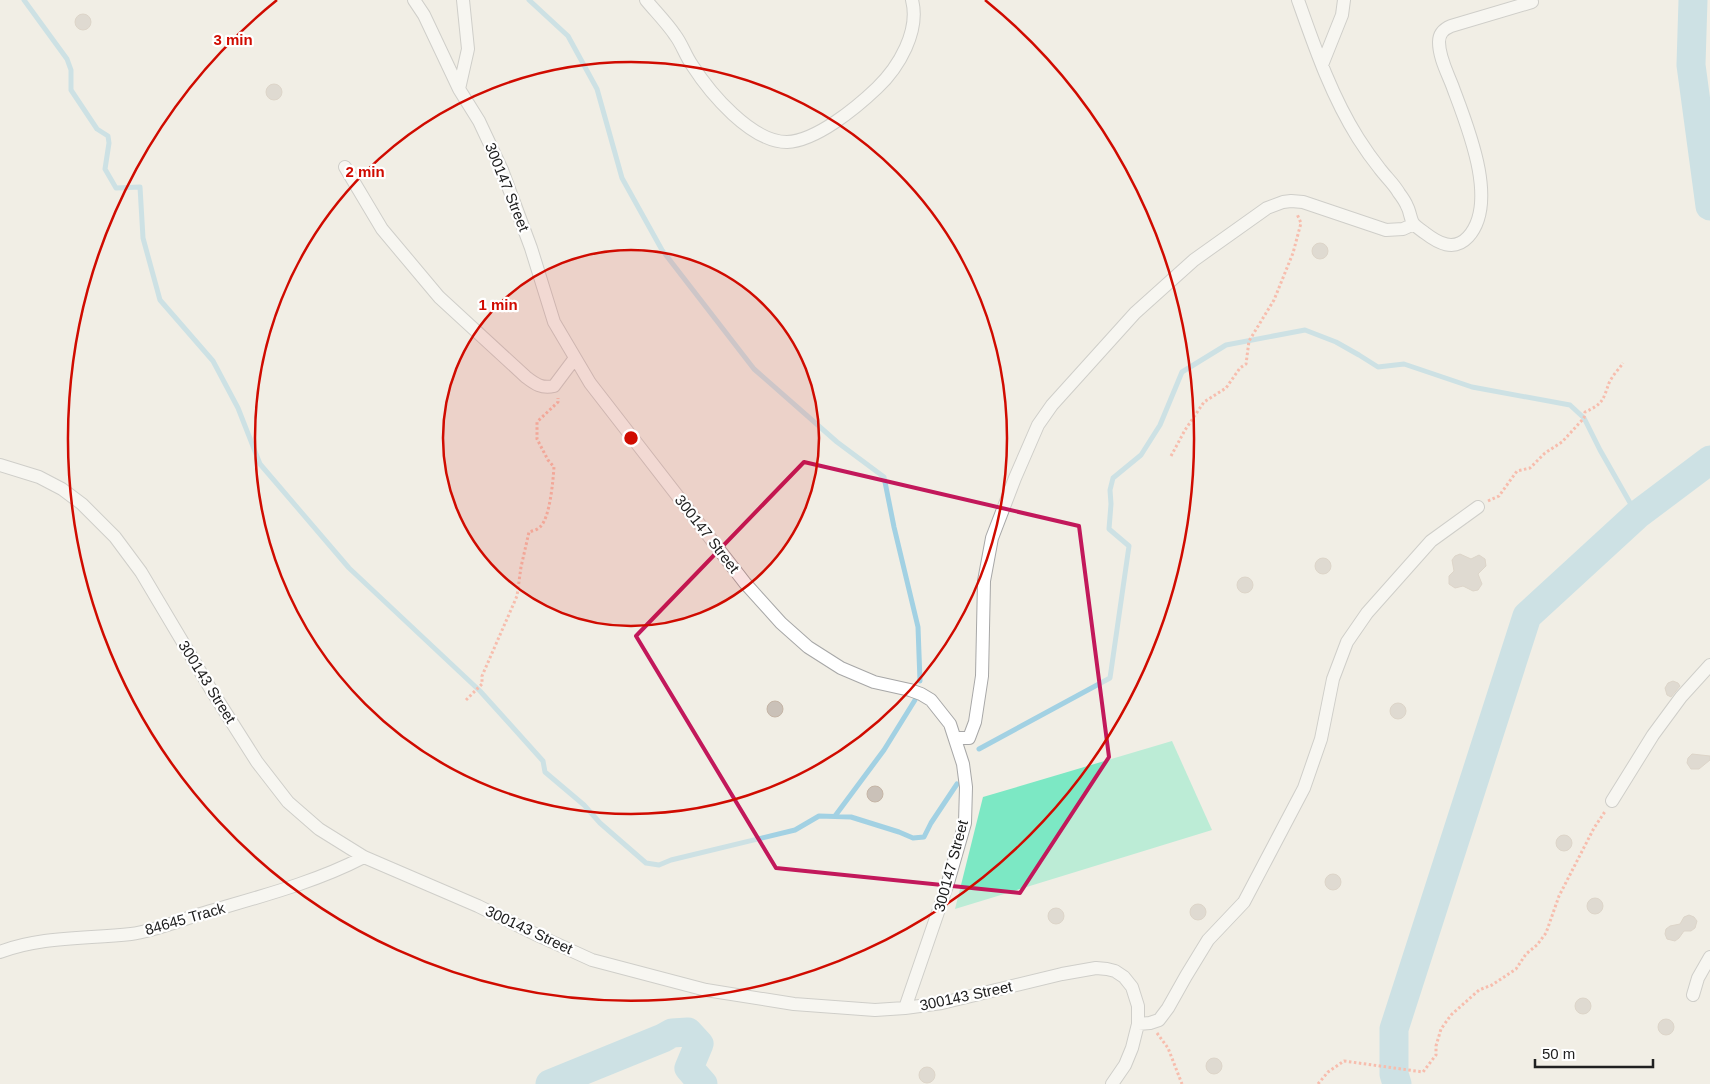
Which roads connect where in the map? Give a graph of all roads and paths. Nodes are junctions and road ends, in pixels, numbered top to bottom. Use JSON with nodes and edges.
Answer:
{"nodes":[{"id":1,"x":414,"y":0,"type":"edge"},
{"id":2,"x":463,"y":0,"type":"edge"},
{"id":3,"x":646,"y":0,"type":"edge"},
{"id":4,"x":912,"y":0,"type":"edge"},
{"id":5,"x":1298,"y":0,"type":"edge"},
{"id":6,"x":1344,"y":0,"type":"edge"},
{"id":7,"x":1532,"y":2,"type":"dead end"},
{"id":8,"x":1322,"y":65,"type":"junction"},
{"id":9,"x":459,"y":88,"type":"junction"},
{"id":10,"x":346,"y":167,"type":"dead end"},
{"id":11,"x":1291,"y":201,"type":"junction"},
{"id":12,"x":1414,"y":224,"type":"junction"},
{"id":13,"x":575,"y":358,"type":"junction"},
{"id":14,"x":1623,"y":363,"type":"dead end"},
{"id":15,"x":554,"y":386,"type":"junction"},
{"id":16,"x":1171,"y":456,"type":"dead end"},
{"id":17,"x":0,"y":465,"type":"edge"},
{"id":18,"x":1476,"y":509,"type":"joint"},
{"id":19,"x":1710,"y":665,"type":"edge"},
{"id":20,"x":466,"y":700,"type":"dead end"},
{"id":21,"x":955,"y":738,"type":"junction"},
{"id":22,"x":1612,"y":801,"type":"joint"},
{"id":23,"x":364,"y":857,"type":"junction"},
{"id":24,"x":0,"y":952,"type":"edge"},
{"id":25,"x":1710,"y":957,"type":"edge"},
{"id":26,"x":1693,"y":995,"type":"dead end"},
{"id":27,"x":905,"y":1008,"type":"junction"},
{"id":28,"x":1144,"y":1023,"type":"junction"},
{"id":29,"x":1112,"y":1084,"type":"edge"},
{"id":30,"x":1182,"y":1084,"type":"edge"},
{"id":31,"x":1318,"y":1084,"type":"edge"}],
"edges":[{"from":1,"to":9,"type":"street","name":"300147 Street"},
{"from":2,"to":9,"type":"street"},
{"from":3,"to":4,"type":"street"},
{"from":5,"to":8,"type":"street"},
{"from":6,"to":8,"type":"street"},
{"from":7,"to":12,"type":"street"},
{"from":8,"to":12,"type":"street"},
{"from":9,"to":13,"type":"street","name":"300147 Street"},
{"from":10,"to":15,"type":"street"},
{"from":11,"to":12,"type":"street"},
{"from":11,"to":16,"type":"path"},
{"from":11,"to":21,"type":"street"},
{"from":13,"to":15,"type":"street"},
{"from":13,"to":21,"type":"street","name":"300147 Street"},
{"from":14,"to":18,"type":"path"},
{"from":15,"to":20,"type":"path"},
{"from":17,"to":23,"type":"street","name":"300143 Street"},
{"from":18,"to":28,"type":"street"},
{"from":19,"to":22,"type":"street"},
{"from":21,"to":27,"type":"street","name":"300147 Street"},
{"from":22,"to":31,"type":"path"},
{"from":23,"to":24,"type":"street","name":"84645 Track"},
{"from":23,"to":27,"type":"street","name":"300143 Street"},
{"from":25,"to":26,"type":"street"},
{"from":27,"to":28,"type":"street","name":"300143 Street"},
{"from":28,"to":29,"type":"street","name":"300143 Street"},
{"from":28,"to":30,"type":"path"}]}
